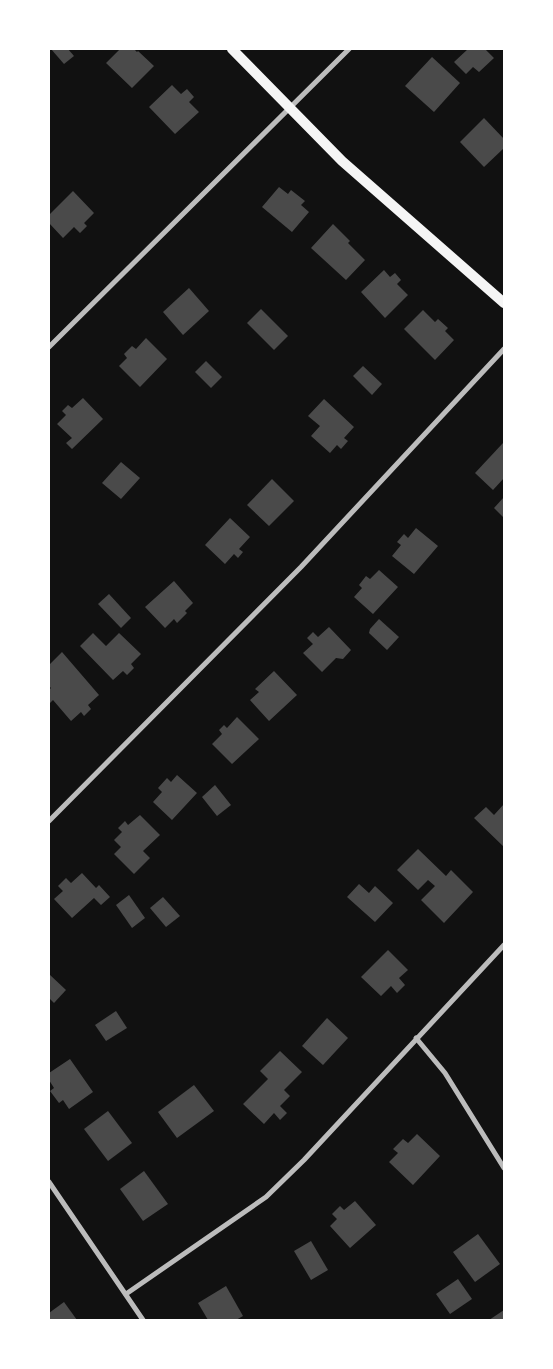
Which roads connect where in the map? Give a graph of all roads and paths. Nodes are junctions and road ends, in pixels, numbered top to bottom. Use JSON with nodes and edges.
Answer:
{"nodes":[{"id":1,"x":232,"y":49,"type":"edge"},
{"id":2,"x":349,"y":49,"type":"edge"},
{"id":3,"x":290,"y":107,"type":"junction"},
{"id":4,"x":504,"y":303,"type":"edge"},
{"id":5,"x":49,"y":347,"type":"edge"},
{"id":6,"x":504,"y":349,"type":"edge"},
{"id":7,"x":49,"y":821,"type":"edge"},
{"id":8,"x":504,"y":945,"type":"edge"},
{"id":9,"x":416,"y":1038,"type":"junction"},
{"id":10,"x":504,"y":1168,"type":"edge"},
{"id":11,"x":49,"y":1182,"type":"edge"},
{"id":12,"x":126,"y":1294,"type":"junction"},
{"id":13,"x":144,"y":1320,"type":"edge"}],
"edges":[{"from":1,"to":3,"type":"main road"},
{"from":2,"to":3,"type":"street"},
{"from":3,"to":4,"type":"main road"},
{"from":3,"to":5,"type":"street"},
{"from":6,"to":7,"type":"street"},
{"from":8,"to":9,"type":"street"},
{"from":9,"to":10,"type":"street"},
{"from":9,"to":12,"type":"street"},
{"from":11,"to":12,"type":"street"},
{"from":12,"to":13,"type":"street"}]}
